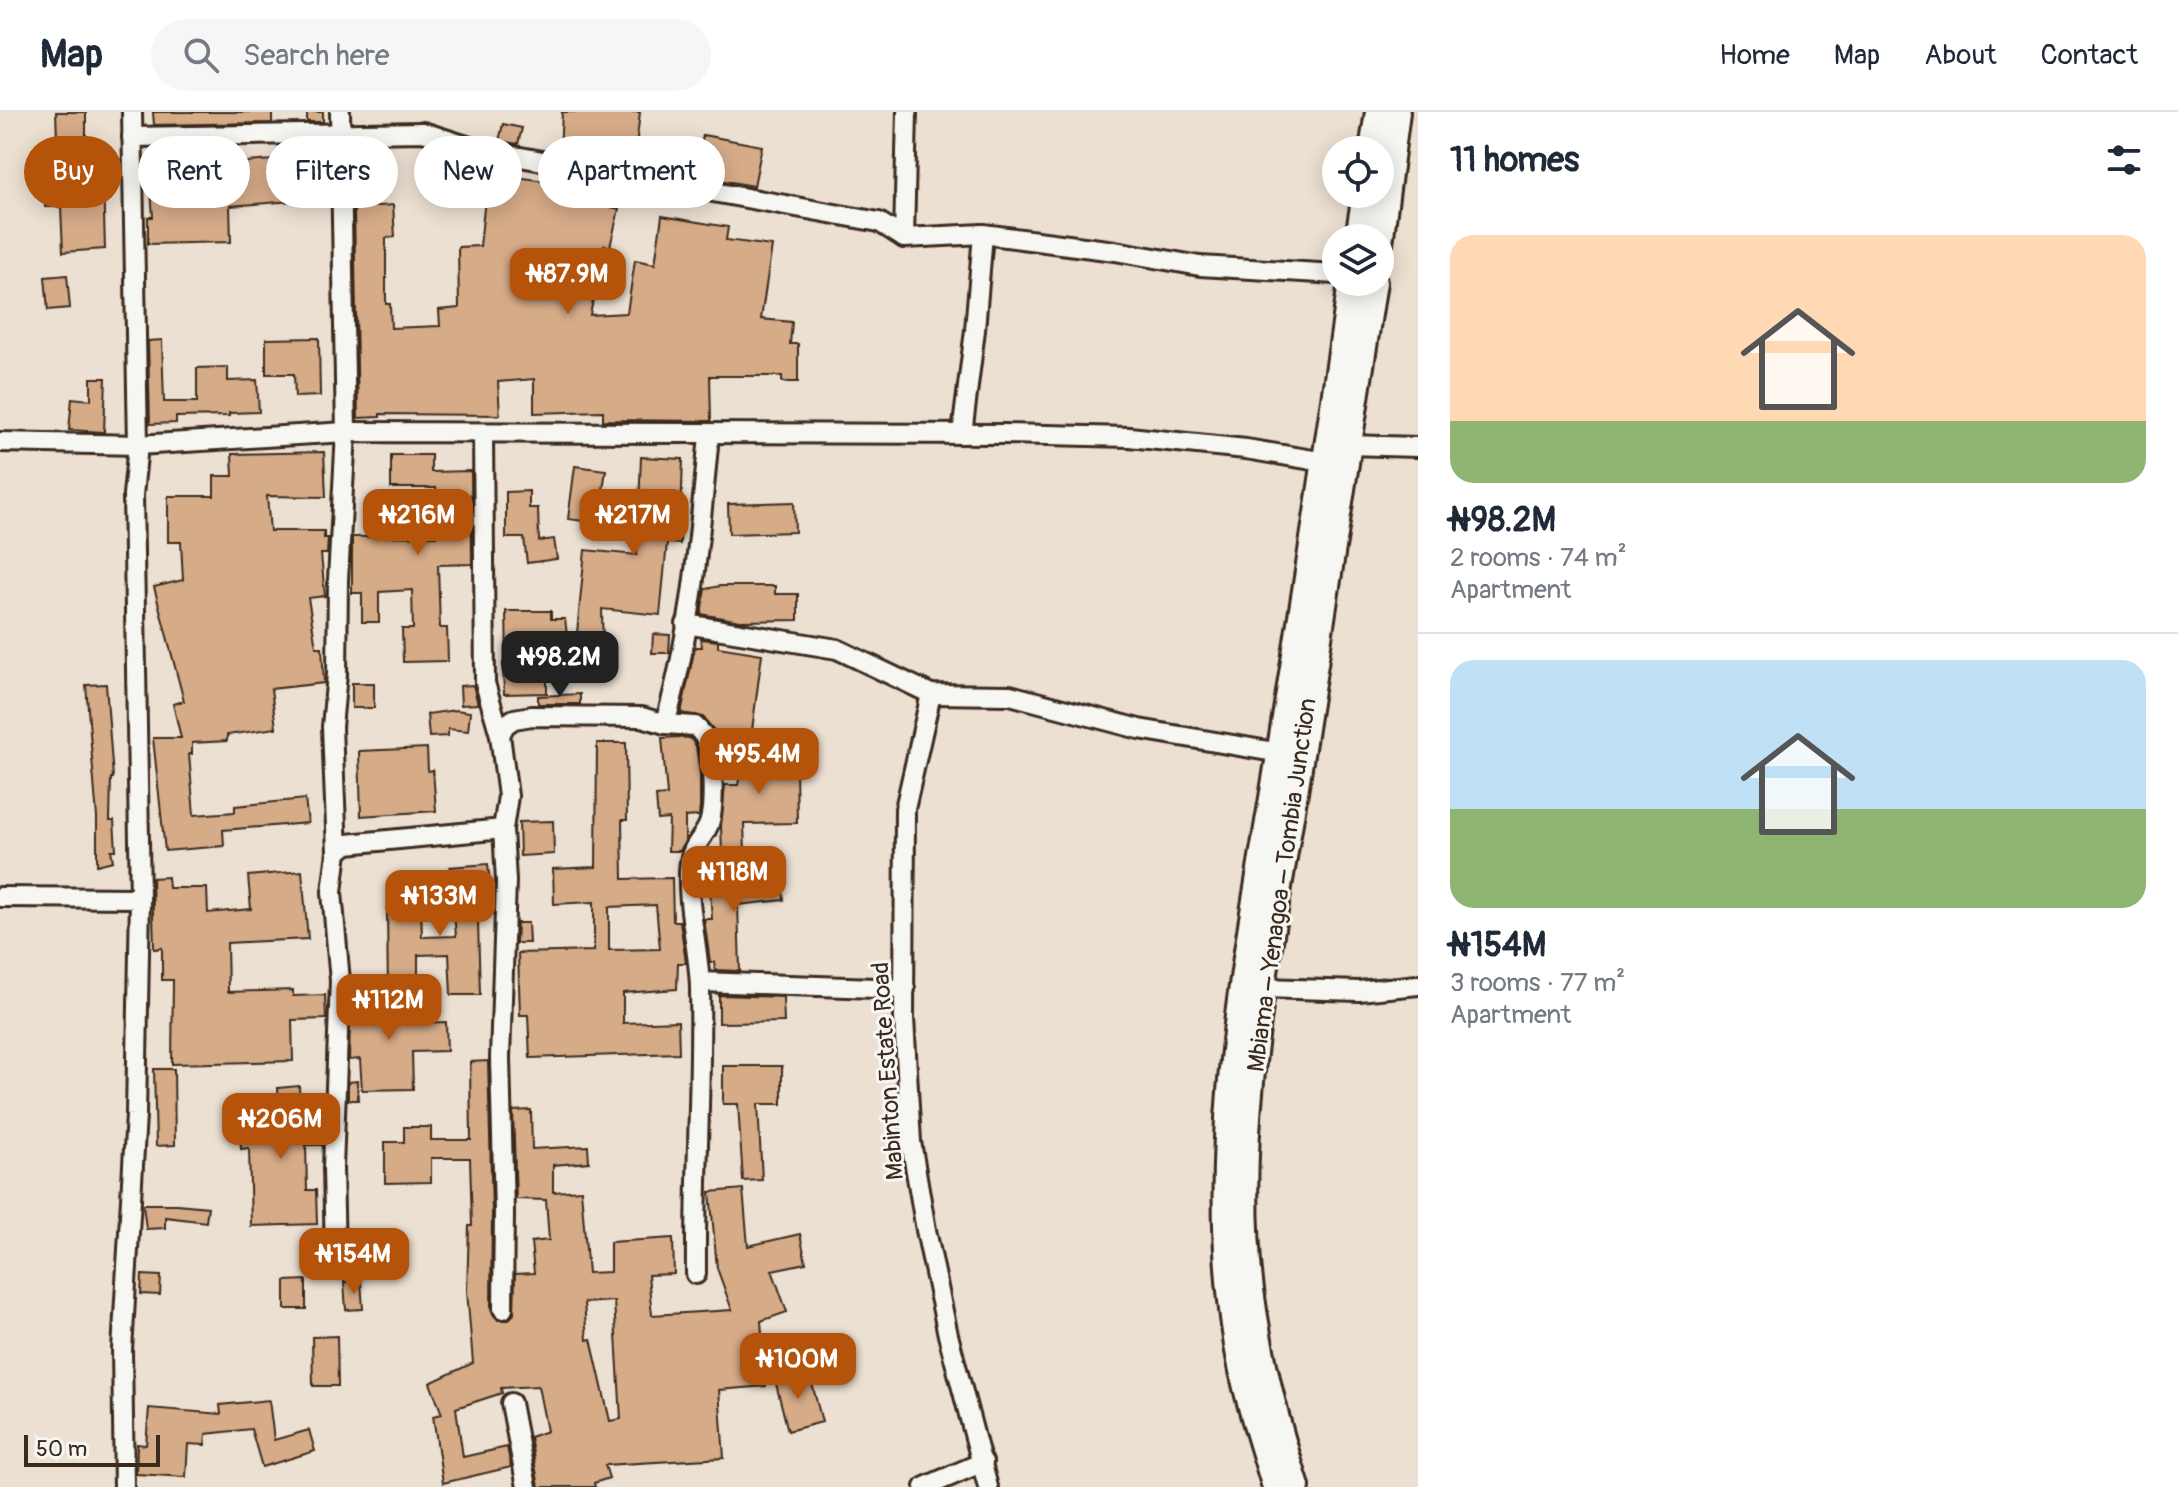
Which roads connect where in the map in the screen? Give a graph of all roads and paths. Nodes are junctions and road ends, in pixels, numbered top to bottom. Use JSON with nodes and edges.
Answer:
{"nodes":[{"id":1,"x":132,"y":112,"type":"edge"},
{"id":2,"x":340,"y":112,"type":"edge"},
{"id":3,"x":907,"y":112,"type":"edge"},
{"id":4,"x":1378,"y":112,"type":"edge"},
{"id":5,"x":1397,"y":112,"type":"edge"},
{"id":6,"x":339,"y":134,"type":"junction"},
{"id":7,"x":1374,"y":136,"type":"edge"},
{"id":8,"x":132,"y":137,"type":"junction"},
{"id":9,"x":1382,"y":224,"type":"edge"},
{"id":10,"x":983,"y":234,"type":"junction"},
{"id":11,"x":904,"y":238,"type":"junction"},
{"id":12,"x":1322,"y":273,"type":"edge"},
{"id":13,"x":1349,"y":296,"type":"edge"},
{"id":14,"x":1372,"y":296,"type":"edge"},
{"id":15,"x":346,"y":432,"type":"junction"},
{"id":16,"x":483,"y":433,"type":"junction"},
{"id":17,"x":962,"y":434,"type":"junction"},
{"id":18,"x":709,"y":435,"type":"junction"},
{"id":19,"x":0,"y":442,"type":"edge"},
{"id":20,"x":138,"y":445,"type":"junction"},
{"id":21,"x":1348,"y":445,"type":"junction"},
{"id":22,"x":1418,"y":447,"type":"edge"},
{"id":23,"x":1325,"y":462,"type":"junction"},
{"id":24,"x":686,"y":624,"type":"junction"},
{"id":25,"x":931,"y":694,"type":"junction"},
{"id":26,"x":665,"y":724,"type":"junction"},
{"id":27,"x":500,"y":735,"type":"junction"},
{"id":28,"x":1280,"y":753,"type":"junction"},
{"id":29,"x":503,"y":829,"type":"junction"},
{"id":30,"x":337,"y":852,"type":"junction"},
{"id":31,"x":0,"y":897,"type":"edge"},
{"id":32,"x":140,"y":898,"type":"junction"},
{"id":33,"x":700,"y":982,"type":"junction"},
{"id":34,"x":1418,"y":985,"type":"edge"},
{"id":35,"x":1264,"y":988,"type":"junction"},
{"id":36,"x":905,"y":989,"type":"junction"},
{"id":37,"x":335,"y":1255,"type":"dead end"},
{"id":38,"x":696,"y":1274,"type":"dead end"},
{"id":39,"x":503,"y":1309,"type":"dead end"},
{"id":40,"x":511,"y":1403,"type":"dead end"},
{"id":41,"x":983,"y":1462,"type":"junction"},
{"id":42,"x":124,"y":1487,"type":"edge"},
{"id":43,"x":527,"y":1487,"type":"edge"},
{"id":44,"x":925,"y":1487,"type":"edge"},
{"id":45,"x":988,"y":1487,"type":"edge"},
{"id":46,"x":1275,"y":1487,"type":"edge"},
{"id":47,"x":1297,"y":1487,"type":"edge"}],
"edges":[{"from":1,"to":8,"type":"street"},
{"from":2,"to":6,"type":"street"},
{"from":3,"to":11,"type":"street"},
{"from":4,"to":7,"type":"main road"},
{"from":5,"to":9,"type":"main road"},
{"from":6,"to":8,"type":"street"},
{"from":6,"to":11,"type":"street"},
{"from":6,"to":15,"type":"street"},
{"from":8,"to":20,"type":"street"},
{"from":10,"to":11,"type":"street"},
{"from":10,"to":12,"type":"street"},
{"from":10,"to":17,"type":"street"},
{"from":13,"to":23,"type":"main road","name":"Mbiama – Yenagoa – Tombia Junction"},
{"from":14,"to":21,"type":"main road","name":"Mbiama – Yenagoa – Tombia Junction"},
{"from":15,"to":16,"type":"street"},
{"from":15,"to":20,"type":"street"},
{"from":15,"to":30,"type":"street"},
{"from":16,"to":18,"type":"street"},
{"from":16,"to":27,"type":"street"},
{"from":17,"to":18,"type":"street"},
{"from":17,"to":23,"type":"street"},
{"from":18,"to":24,"type":"street"},
{"from":19,"to":20,"type":"street"},
{"from":20,"to":32,"type":"street"},
{"from":21,"to":22,"type":"street"},
{"from":21,"to":35,"type":"main road","name":"Mbiama – Yenagoa – Tombia Junction"},
{"from":23,"to":28,"type":"main road","name":"Mbiama – Yenagoa – Tombia Junction"},
{"from":24,"to":25,"type":"street"},
{"from":24,"to":26,"type":"street"},
{"from":25,"to":28,"type":"street"},
{"from":25,"to":36,"type":"street","name":"Mabinton Estate Road"},
{"from":26,"to":27,"type":"street"},
{"from":26,"to":33,"type":"street"},
{"from":27,"to":29,"type":"street"},
{"from":28,"to":46,"type":"main road","name":"Mbiama – Yenagoa – Tombia Junction"},
{"from":29,"to":30,"type":"street"},
{"from":29,"to":39,"type":"street"},
{"from":30,"to":37,"type":"street"},
{"from":31,"to":32,"type":"street"},
{"from":32,"to":42,"type":"street"},
{"from":33,"to":36,"type":"street"},
{"from":33,"to":38,"type":"street"},
{"from":34,"to":35,"type":"street"},
{"from":35,"to":47,"type":"main road","name":"Mbiama – Yenagoa – Tombia Junction"},
{"from":36,"to":41,"type":"street","name":"Mabinton Estate Road"},
{"from":40,"to":43,"type":"street"},
{"from":41,"to":44,"type":"street"},
{"from":41,"to":45,"type":"street","name":"Mabinton Estate Road"}]}
